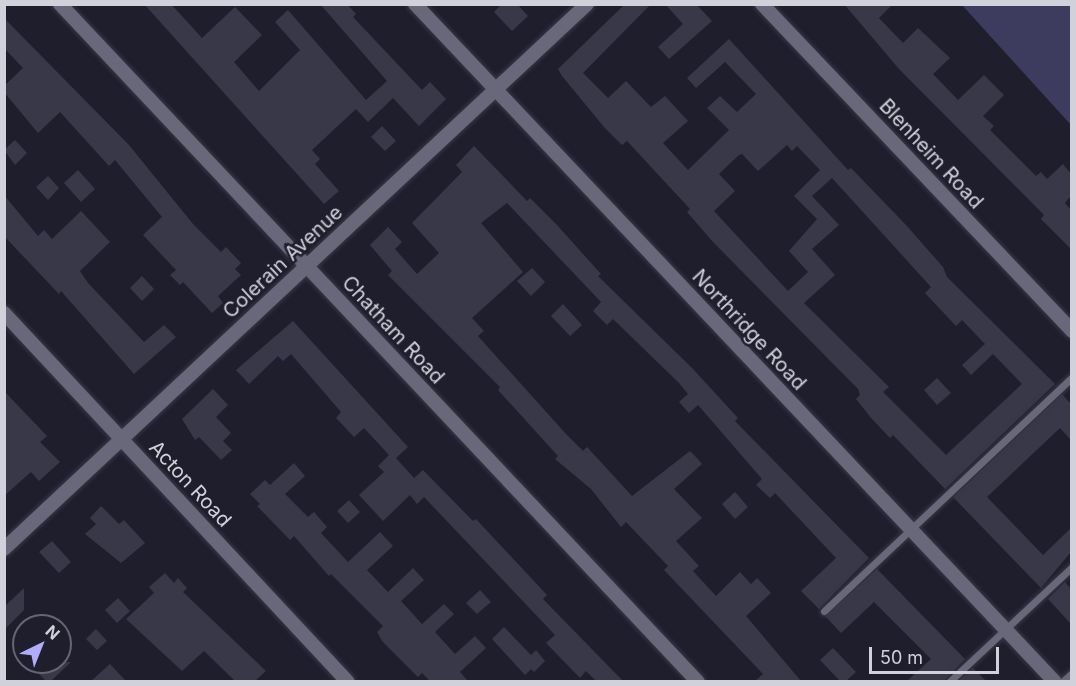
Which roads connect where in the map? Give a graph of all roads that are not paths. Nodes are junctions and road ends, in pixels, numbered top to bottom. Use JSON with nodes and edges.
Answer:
{"nodes":[{"id":1,"x":60,"y":4,"type":"edge"},
{"id":2,"x":415,"y":4,"type":"edge"},
{"id":3,"x":587,"y":4,"type":"edge"},
{"id":4,"x":762,"y":4,"type":"edge"},
{"id":5,"x":495,"y":90,"type":"junction"},
{"id":6,"x":307,"y":267,"type":"junction"},
{"id":7,"x":4,"y":313,"type":"edge"},
{"id":8,"x":1071,"y":331,"type":"edge"},
{"id":9,"x":1071,"y":377,"type":"edge"},
{"id":10,"x":121,"y":438,"type":"junction"},
{"id":11,"x":910,"y":528,"type":"junction"},
{"id":12,"x":4,"y":549,"type":"edge"},
{"id":13,"x":1071,"y":567,"type":"edge"},
{"id":14,"x":824,"y":611,"type":"dead end"},
{"id":15,"x":1005,"y":629,"type":"junction"},
{"id":16,"x":1071,"y":673,"type":"edge"},
{"id":17,"x":348,"y":681,"type":"edge"},
{"id":18,"x":698,"y":681,"type":"edge"},
{"id":19,"x":949,"y":681,"type":"edge"},
{"id":20,"x":1055,"y":681,"type":"edge"},
{"id":21,"x":1062,"y":681,"type":"edge"}],
"edges":[{"from":1,"to":6,"type":"street","name":"Chatham Road"},
{"from":2,"to":5,"type":"street","name":"Northridge Road"},
{"from":3,"to":5,"type":"street","name":"Colerain Avenue"},
{"from":4,"to":8,"type":"street","name":"Blenheim Road"},
{"from":5,"to":6,"type":"street","name":"Colerain Avenue"},
{"from":5,"to":11,"type":"street","name":"Northridge Road"},
{"from":6,"to":10,"type":"street","name":"Colerain Avenue"},
{"from":6,"to":18,"type":"street","name":"Chatham Road"},
{"from":7,"to":10,"type":"street","name":"Acton Road"},
{"from":9,"to":11,"type":"lane"},
{"from":10,"to":12,"type":"street","name":"Colerain Avenue"},
{"from":10,"to":17,"type":"street","name":"Acton Road"},
{"from":11,"to":14,"type":"lane"},
{"from":11,"to":15,"type":"street","name":"Northridge Road"},
{"from":13,"to":15,"type":"lane"},
{"from":15,"to":19,"type":"lane"},
{"from":15,"to":20,"type":"street","name":"Northridge Road"},
{"from":16,"to":21,"type":"lane"}]}
